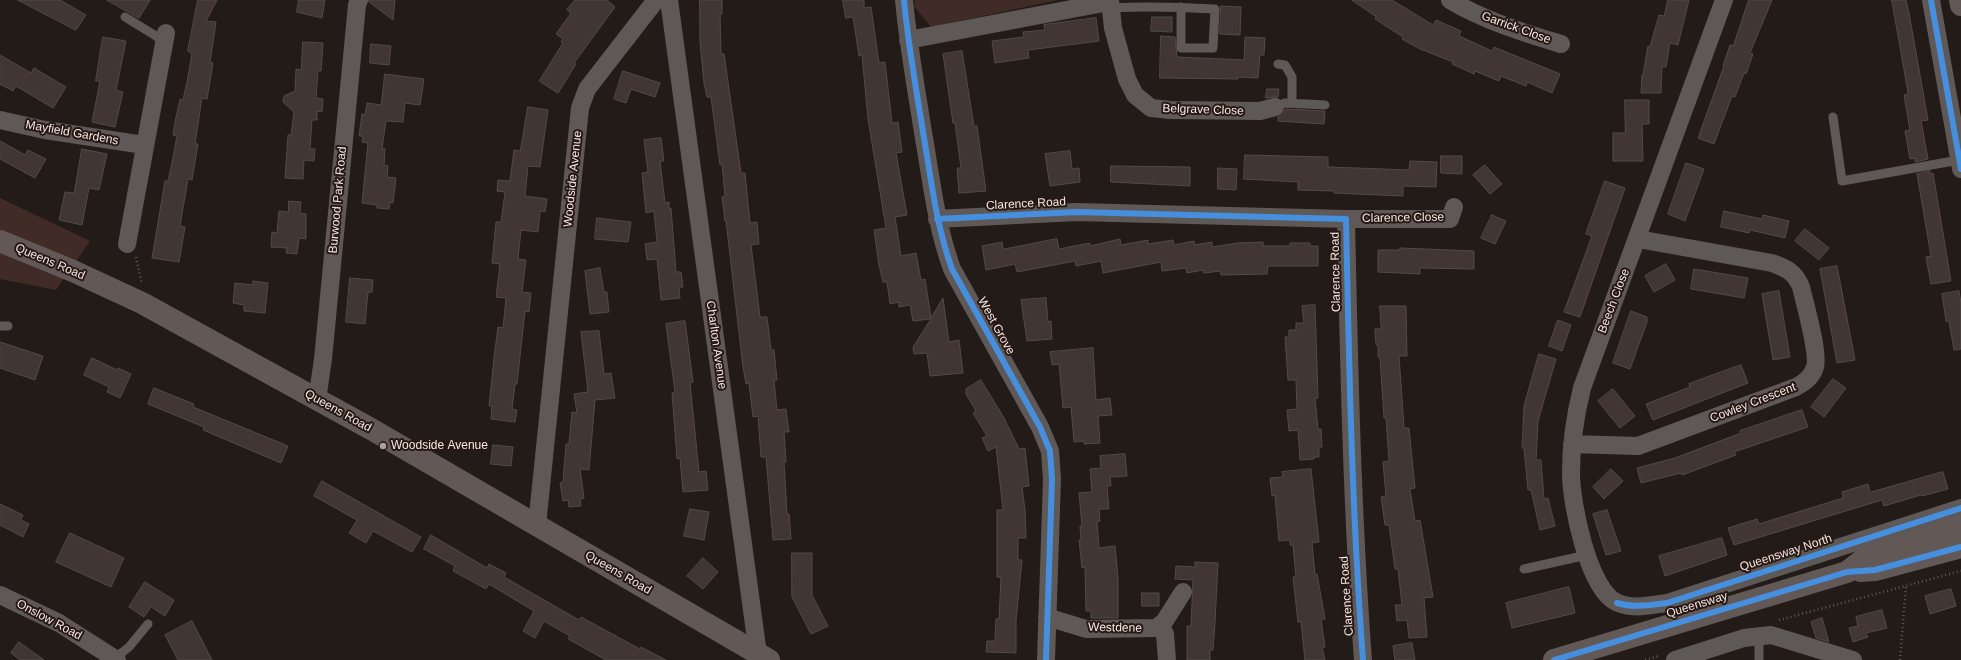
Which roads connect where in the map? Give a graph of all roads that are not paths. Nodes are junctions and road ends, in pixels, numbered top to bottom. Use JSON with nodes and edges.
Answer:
{"nodes":[{"id":1,"x":359,"y":0,"type":"edge"},
{"id":2,"x":669,"y":0,"type":"edge"},
{"id":3,"x":904,"y":0,"type":"edge"},
{"id":4,"x":1450,"y":0,"type":"edge"},
{"id":5,"x":1724,"y":0,"type":"edge"},
{"id":6,"x":1931,"y":0,"type":"edge"},
{"id":7,"x":1960,"y":0,"type":"edge"},
{"id":8,"x":1110,"y":3,"type":"edge"},
{"id":9,"x":1961,"y":5,"type":"edge"},
{"id":10,"x":651,"y":7,"type":"edge"},
{"id":11,"x":1181,"y":8,"type":"junction"},
{"id":12,"x":125,"y":16,"type":"dead end"},
{"id":13,"x":673,"y":35,"type":"junction"},
{"id":14,"x":165,"y":38,"type":"joint"},
{"id":15,"x":908,"y":40,"type":"junction"},
{"id":16,"x":1561,"y":44,"type":"dead end"},
{"id":17,"x":1278,"y":64,"type":"dead end"},
{"id":18,"x":1284,"y":105,"type":"junction"},
{"id":19,"x":1325,"y":105,"type":"dead end"},
{"id":20,"x":1833,"y":117,"type":"dead end"},
{"id":21,"x":0,"y":120,"type":"edge"},
{"id":22,"x":144,"y":146,"type":"junction"},
{"id":23,"x":1960,"y":165,"type":"edge"},
{"id":24,"x":1454,"y":207,"type":"dead end"},
{"id":25,"x":937,"y":219,"type":"junction"},
{"id":26,"x":1346,"y":219,"type":"junction"},
{"id":27,"x":1638,"y":239,"type":"junction"},
{"id":28,"x":0,"y":241,"type":"edge"},
{"id":29,"x":127,"y":244,"type":"road end"},
{"id":30,"x":317,"y":400,"type":"junction"},
{"id":31,"x":1572,"y":444,"type":"junction"},
{"id":32,"x":1961,"y":508,"type":"edge"},
{"id":33,"x":537,"y":525,"type":"junction"},
{"id":34,"x":1961,"y":527,"type":"edge"},
{"id":35,"x":1961,"y":548,"type":"edge"},
{"id":36,"x":1587,"y":555,"type":"junction"},
{"id":37,"x":1524,"y":569,"type":"dead end"},
{"id":38,"x":1847,"y":572,"type":"junction"},
{"id":39,"x":1183,"y":592,"type":"dead end"},
{"id":40,"x":0,"y":595,"type":"edge"},
{"id":41,"x":1617,"y":603,"type":"joint"},
{"id":42,"x":1047,"y":617,"type":"junction"},
{"id":43,"x":148,"y":624,"type":"dead end"},
{"id":44,"x":1160,"y":625,"type":"junction"},
{"id":45,"x":1759,"y":637,"type":"junction"},
{"id":46,"x":764,"y":657,"type":"edge"},
{"id":47,"x":1667,"y":658,"type":"edge"},
{"id":48,"x":116,"y":659,"type":"edge"},
{"id":49,"x":1046,"y":660,"type":"edge"},
{"id":50,"x":1167,"y":660,"type":"edge"},
{"id":51,"x":1363,"y":660,"type":"edge"},
{"id":52,"x":1554,"y":660,"type":"edge"},
{"id":53,"x":1760,"y":660,"type":"edge"},
{"id":54,"x":1853,"y":660,"type":"edge"}],
"edges":[{"from":1,"to":30,"type":"street","name":"Burwood Park Road"},
{"from":2,"to":13,"type":"street","name":"Charlton Avenue"},
{"from":3,"to":15,"type":"street","name":"West Grove"},
{"from":4,"to":16,"type":"street","name":"Garrick Close"},
{"from":5,"to":27,"type":"street","name":"Beech Close"},
{"from":6,"to":23,"type":"street"},
{"from":7,"to":9,"type":"main road"},
{"from":8,"to":11,"type":"lane"},
{"from":8,"to":15,"type":"street"},
{"from":8,"to":18,"type":"street","name":"Belgrave Close"},
{"from":10,"to":13,"type":"street"},
{"from":10,"to":33,"type":"street","name":"Woodside Avenue"},
{"from":11,"to":11,"type":"lane"},
{"from":12,"to":14,"type":"lane"},
{"from":13,"to":46,"type":"street","name":"Charlton Avenue"},
{"from":14,"to":22,"type":"street"},
{"from":15,"to":25,"type":"street","name":"West Grove"},
{"from":17,"to":18,"type":"lane"},
{"from":18,"to":19,"type":"lane"},
{"from":20,"to":23,"type":"lane"},
{"from":21,"to":22,"type":"street","name":"Mayfield Gardens"},
{"from":22,"to":29,"type":"street"},
{"from":24,"to":26,"type":"street","name":"Clarence Close"},
{"from":25,"to":26,"type":"street","name":"Clarence Road"},
{"from":25,"to":42,"type":"street","name":"West Grove"},
{"from":26,"to":51,"type":"street","name":"Clarence Road"},
{"from":27,"to":31,"type":"street","name":"Beech Close"},
{"from":27,"to":31,"type":"street","name":"Cowley Crescent"},
{"from":28,"to":30,"type":"main road","name":"Queens Road"},
{"from":30,"to":33,"type":"main road","name":"Queens Road"},
{"from":31,"to":36,"type":"street","name":"Beech Close"},
{"from":32,"to":41,"type":"street","name":"Queensway North"},
{"from":33,"to":46,"type":"main road","name":"Queens Road"},
{"from":34,"to":38,"type":"main road","name":"Queensway"},
{"from":35,"to":38,"type":"main road"},
{"from":36,"to":37,"type":"lane"},
{"from":36,"to":41,"type":"street","name":"Beech Close"},
{"from":38,"to":52,"type":"main road","name":"Queensway"},
{"from":39,"to":44,"type":"street","name":"Westdene"},
{"from":40,"to":48,"type":"street","name":"Onslow Road"},
{"from":42,"to":44,"type":"street","name":"Westdene"},
{"from":42,"to":49,"type":"street","name":"West Grove"},
{"from":43,"to":48,"type":"lane"},
{"from":44,"to":50,"type":"street","name":"Westdene"},
{"from":45,"to":47,"type":"street"},
{"from":45,"to":53,"type":"lane"},
{"from":45,"to":54,"type":"street"}]}
